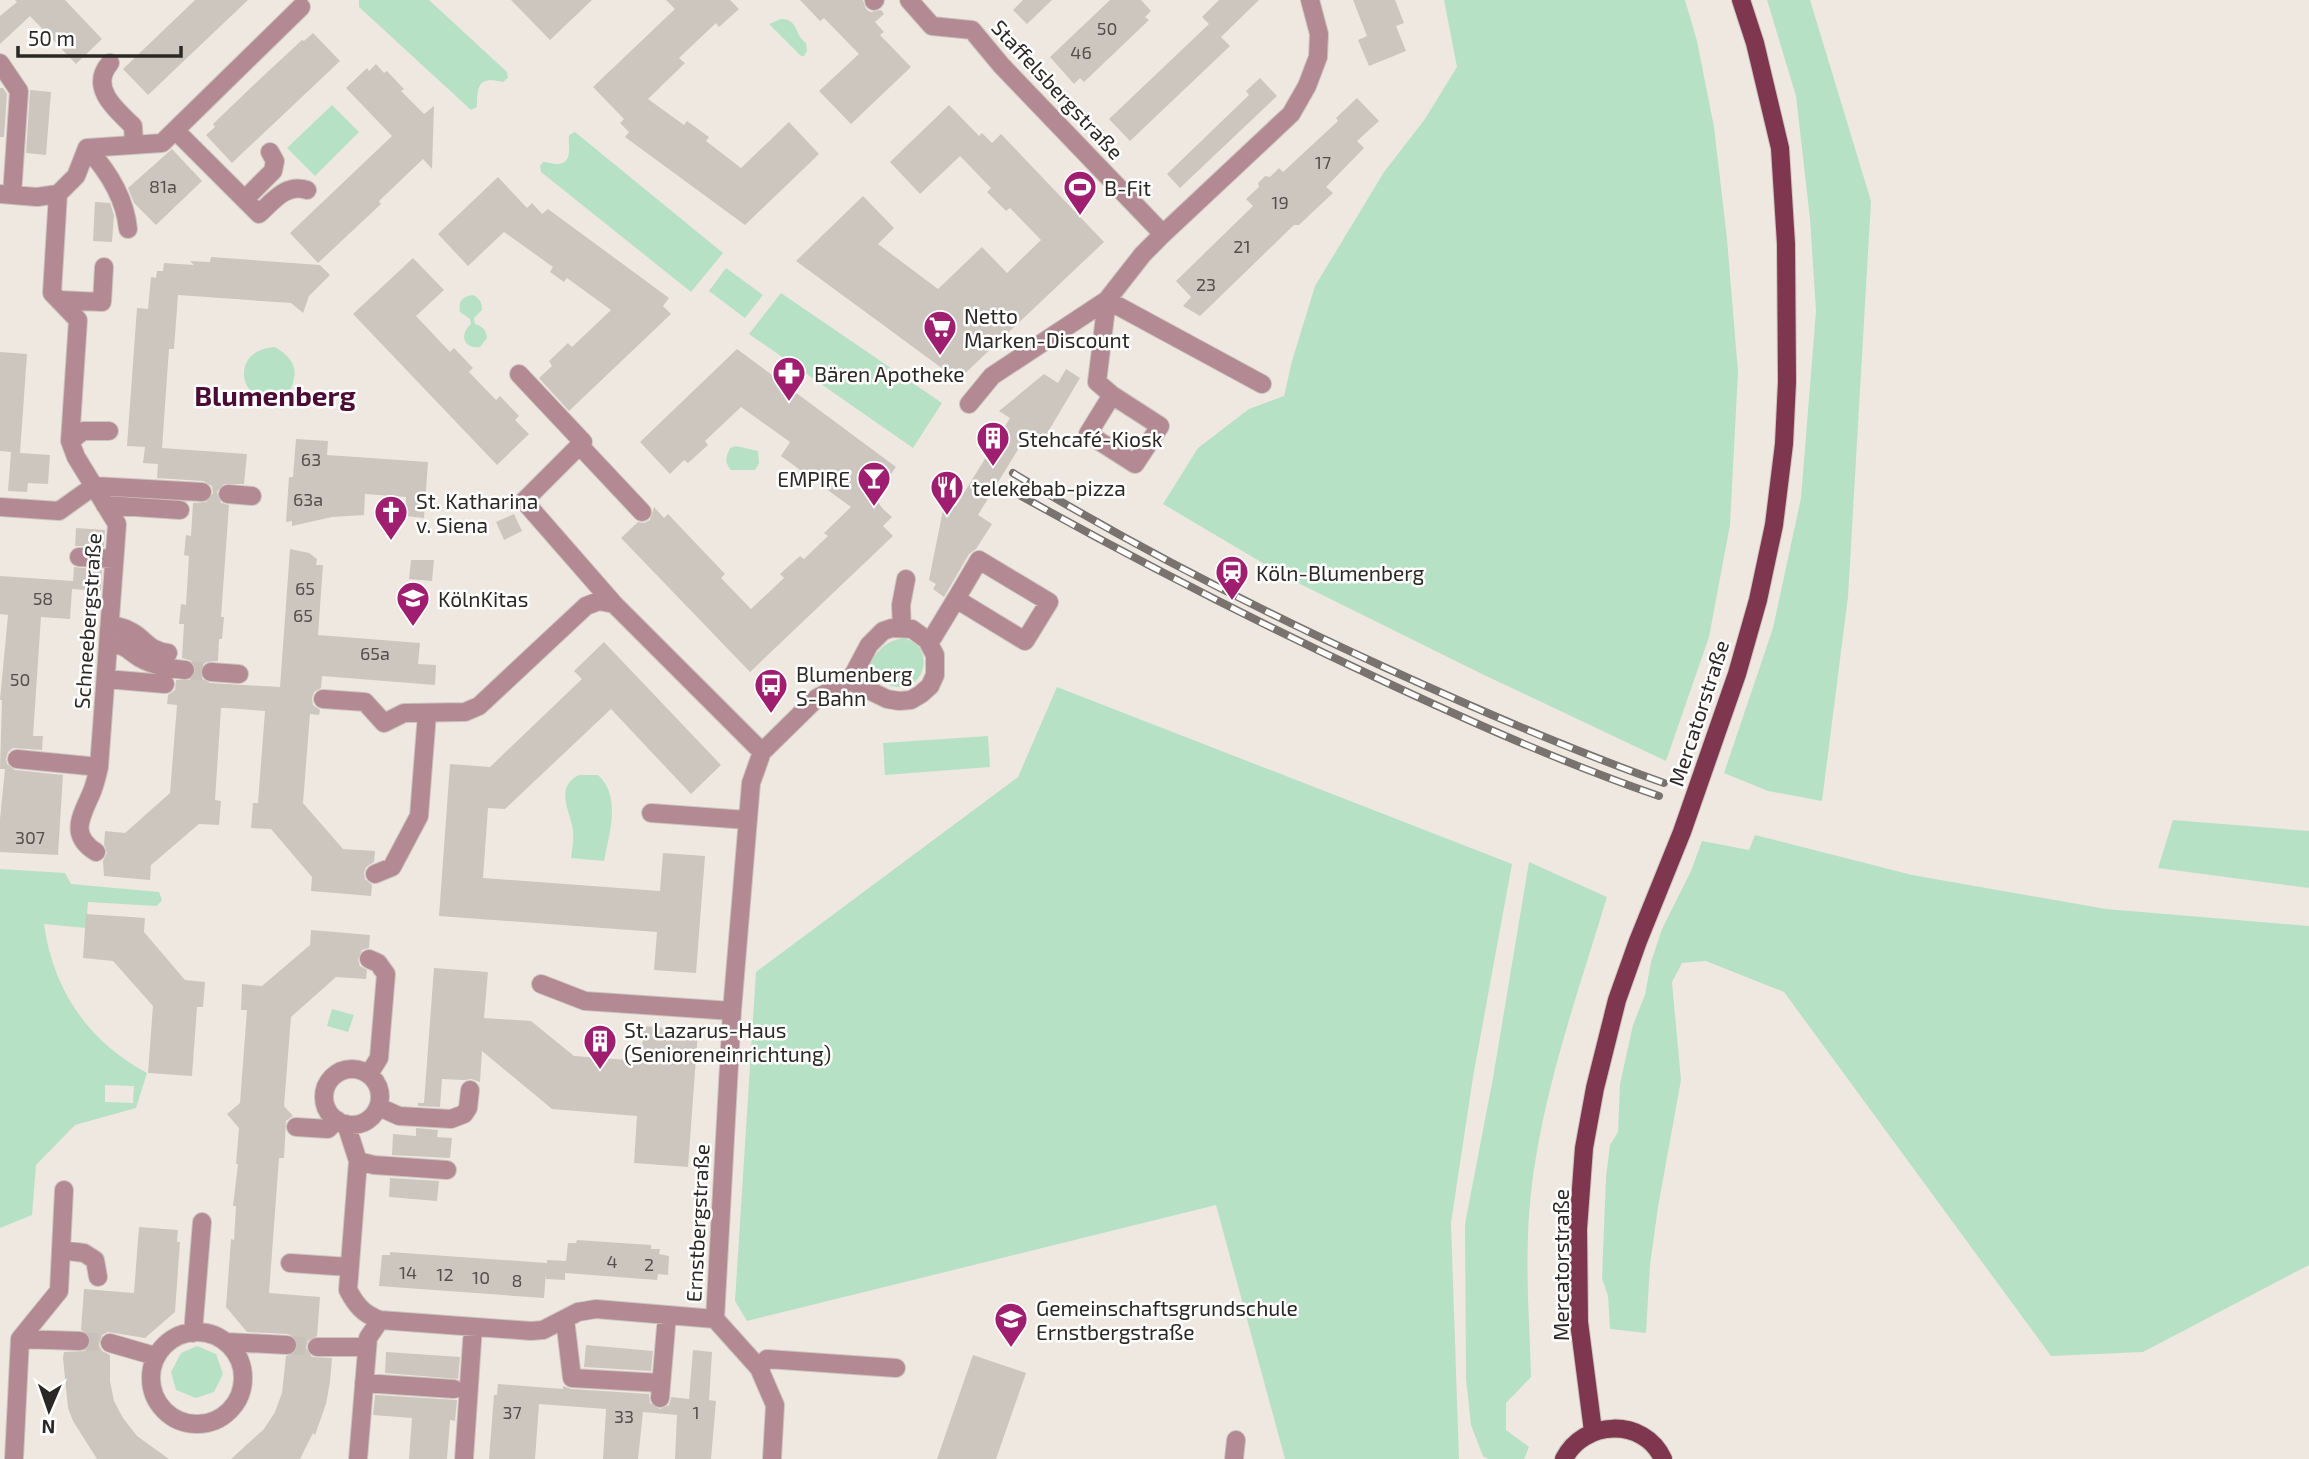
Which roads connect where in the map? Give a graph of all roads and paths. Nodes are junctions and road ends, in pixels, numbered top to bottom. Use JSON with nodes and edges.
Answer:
{"nodes":[{"id":1,"x":909,"y":0,"type":"edge"},
{"id":2,"x":1310,"y":0,"type":"edge"},
{"id":3,"x":1741,"y":0,"type":"edge"},
{"id":4,"x":301,"y":7,"type":"dead end"},
{"id":5,"x":0,"y":63,"type":"edge"},
{"id":6,"x":110,"y":63,"type":"dead end"},
{"id":7,"x":176,"y":130,"type":"junction"},
{"id":8,"x":134,"y":144,"type":"junction"},
{"id":9,"x":87,"y":148,"type":"junction"},
{"id":10,"x":270,"y":152,"type":"dead end"},
{"id":11,"x":307,"y":190,"type":"dead end"},
{"id":12,"x":6,"y":194,"type":"edge"},
{"id":13,"x":58,"y":194,"type":"junction"},
{"id":14,"x":245,"y":200,"type":"junction"},
{"id":15,"x":128,"y":229,"type":"dead end"},
{"id":16,"x":1163,"y":234,"type":"junction"},
{"id":17,"x":104,"y":267,"type":"dead end"},
{"id":18,"x":59,"y":300,"type":"junction"},
{"id":19,"x":1107,"y":300,"type":"junction"},
{"id":20,"x":117,"y":311,"type":"dead end"},
{"id":21,"x":519,"y":374,"type":"dead end"},
{"id":22,"x":1262,"y":384,"type":"dead end"},
{"id":23,"x":1112,"y":395,"type":"dead end"},
{"id":24,"x":969,"y":404,"type":"dead end"},
{"id":25,"x":109,"y":430,"type":"dead end"},
{"id":26,"x":70,"y":441,"type":"junction"},
{"id":27,"x":582,"y":444,"type":"junction"},
{"id":28,"x":94,"y":486,"type":"junction"},
{"id":29,"x":202,"y":492,"type":"dead end"},
{"id":30,"x":228,"y":494,"type":"dead end"},
{"id":31,"x":252,"y":496,"type":"dead end"},
{"id":32,"x":105,"y":505,"type":"junction"},
{"id":33,"x":0,"y":506,"type":"edge"},
{"id":34,"x":180,"y":510,"type":"dead end"},
{"id":35,"x":642,"y":512,"type":"dead end"},
{"id":36,"x":79,"y":557,"type":"dead end"},
{"id":37,"x":114,"y":559,"type":"junction"},
{"id":38,"x":906,"y":579,"type":"dead end"},
{"id":39,"x":956,"y":599,"type":"junction"},
{"id":40,"x":614,"y":604,"type":"junction"},
{"id":41,"x":110,"y":625,"type":"junction"},
{"id":42,"x":902,"y":628,"type":"junction"},
{"id":43,"x":927,"y":640,"type":"junction"},
{"id":44,"x":109,"y":644,"type":"junction"},
{"id":45,"x":168,"y":653,"type":"dead end"},
{"id":46,"x":185,"y":670,"type":"tunnel mouth"},
{"id":47,"x":211,"y":672,"type":"tunnel mouth"},
{"id":48,"x":239,"y":674,"type":"dead end"},
{"id":49,"x":106,"y":679,"type":"junction"},
{"id":50,"x":850,"y":681,"type":"junction"},
{"id":51,"x":165,"y":684,"type":"dead end"},
{"id":52,"x":323,"y":699,"type":"dead end"},
{"id":53,"x":427,"y":714,"type":"junction"},
{"id":54,"x":762,"y":752,"type":"junction"},
{"id":55,"x":17,"y":760,"type":"dead end"},
{"id":56,"x":99,"y":767,"type":"junction"},
{"id":57,"x":650,"y":813,"type":"dead end"},
{"id":58,"x":747,"y":820,"type":"junction"},
{"id":59,"x":96,"y":852,"type":"dead end"},
{"id":60,"x":375,"y":874,"type":"dead end"},
{"id":61,"x":369,"y":959,"type":"dead end"},
{"id":62,"x":541,"y":984,"type":"dead end"},
{"id":63,"x":732,"y":1011,"type":"junction"},
{"id":64,"x":369,"y":1074,"type":"junction"},
{"id":65,"x":470,"y":1090,"type":"dead end"},
{"id":66,"x":379,"y":1107,"type":"junction"},
{"id":67,"x":342,"y":1122,"type":"junction"},
{"id":68,"x":296,"y":1127,"type":"dead end"},
{"id":69,"x":358,"y":1161,"type":"junction"},
{"id":70,"x":447,"y":1170,"type":"dead end"},
{"id":71,"x":64,"y":1190,"type":"dead end"},
{"id":72,"x":202,"y":1222,"type":"dead end"},
{"id":73,"x":61,"y":1250,"type":"junction"},
{"id":74,"x":290,"y":1263,"type":"dead end"},
{"id":75,"x":349,"y":1267,"type":"junction"},
{"id":76,"x":99,"y":1277,"type":"dead end"},
{"id":77,"x":667,"y":1315,"type":"junction"},
{"id":78,"x":565,"y":1318,"type":"junction"},
{"id":79,"x":380,"y":1320,"type":"junction"},
{"id":80,"x":715,"y":1320,"type":"junction"},
{"id":81,"x":473,"y":1327,"type":"junction"},
{"id":82,"x":193,"y":1333,"type":"junction"},
{"id":83,"x":20,"y":1339,"type":"junction"},
{"id":84,"x":79,"y":1341,"type":"tunnel mouth"},
{"id":85,"x":228,"y":1342,"type":"junction"},
{"id":86,"x":110,"y":1343,"type":"tunnel mouth"},
{"id":87,"x":287,"y":1345,"type":"tunnel mouth"},
{"id":88,"x":317,"y":1347,"type":"tunnel mouth"},
{"id":89,"x":367,"y":1347,"type":"junction"},
{"id":90,"x":155,"y":1356,"type":"junction"},
{"id":91,"x":759,"y":1368,"type":"junction"},
{"id":92,"x":896,"y":1368,"type":"dead end"},
{"id":93,"x":364,"y":1383,"type":"junction"},
{"id":94,"x":454,"y":1389,"type":"dead end"},
{"id":95,"x":1593,"y":1431,"type":"junction"},
{"id":96,"x":1236,"y":1440,"type":"dead end"},
{"id":97,"x":14,"y":1459,"type":"edge"},
{"id":98,"x":358,"y":1459,"type":"edge"},
{"id":99,"x":464,"y":1459,"type":"edge"},
{"id":100,"x":772,"y":1459,"type":"edge"},
{"id":101,"x":1234,"y":1459,"type":"edge"},
{"id":102,"x":1564,"y":1459,"type":"edge"},
{"id":103,"x":1663,"y":1459,"type":"edge"}],
"edges":[{"from":1,"to":16,"type":"street","name":"Staffelsbergstraße"},
{"from":2,"to":16,"type":"street"},
{"from":3,"to":95,"type":"main road","name":"Mercatorstraße"},
{"from":4,"to":7,"type":"street"},
{"from":5,"to":12,"type":"street"},
{"from":6,"to":8,"type":"street"},
{"from":7,"to":8,"type":"street"},
{"from":7,"to":14,"type":"street"},
{"from":8,"to":9,"type":"street"},
{"from":9,"to":13,"type":"street"},
{"from":9,"to":15,"type":"street"},
{"from":10,"to":14,"type":"street"},
{"from":11,"to":14,"type":"street"},
{"from":12,"to":13,"type":"street"},
{"from":13,"to":18,"type":"street"},
{"from":16,"to":19,"type":"street"},
{"from":17,"to":18,"type":"street"},
{"from":18,"to":20,"type":"street"},
{"from":18,"to":26,"type":"street"},
{"from":19,"to":22,"type":"street"},
{"from":19,"to":23,"type":"street"},
{"from":19,"to":24,"type":"street"},
{"from":21,"to":27,"type":"street"},
{"from":25,"to":26,"type":"street"},
{"from":26,"to":28,"type":"street","name":"Schneebergstraße"},
{"from":27,"to":35,"type":"street"},
{"from":27,"to":40,"type":"street"},
{"from":28,"to":29,"type":"street"},
{"from":28,"to":32,"type":"street","name":"Schneebergstraße"},
{"from":28,"to":33,"type":"street","name":"Schneebergstraße"},
{"from":30,"to":31,"type":"street"},
{"from":32,"to":34,"type":"street"},
{"from":32,"to":37,"type":"street","name":"Schneebergstraße"},
{"from":36,"to":37,"type":"street"},
{"from":37,"to":41,"type":"street","name":"Schneebergstraße"},
{"from":38,"to":42,"type":"street"},
{"from":39,"to":39,"type":"street"},
{"from":39,"to":43,"type":"street"},
{"from":40,"to":53,"type":"street"},
{"from":40,"to":54,"type":"street"},
{"from":41,"to":44,"type":"street","name":"Schneebergstraße"},
{"from":41,"to":45,"type":"street"},
{"from":42,"to":43,"type":"street"},
{"from":42,"to":50,"type":"street"},
{"from":43,"to":50,"type":"street"},
{"from":44,"to":46,"type":"street"},
{"from":44,"to":49,"type":"street","name":"Schneebergstraße"},
{"from":47,"to":48,"type":"street"},
{"from":49,"to":51,"type":"street"},
{"from":49,"to":56,"type":"street","name":"Schneebergstraße"},
{"from":50,"to":54,"type":"street","name":"Ernstbergstraße"},
{"from":52,"to":53,"type":"street"},
{"from":53,"to":60,"type":"street"},
{"from":54,"to":58,"type":"street","name":"Ernstbergstraße"},
{"from":55,"to":56,"type":"street"},
{"from":56,"to":59,"type":"street","name":"Schneebergstraße"},
{"from":57,"to":58,"type":"street"},
{"from":58,"to":63,"type":"street","name":"Ernstbergstraße"},
{"from":61,"to":64,"type":"street"},
{"from":62,"to":63,"type":"street"},
{"from":63,"to":80,"type":"street","name":"Ernstbergstraße"},
{"from":64,"to":66,"type":"street"},
{"from":64,"to":67,"type":"street"},
{"from":65,"to":66,"type":"street"},
{"from":66,"to":67,"type":"street"},
{"from":67,"to":68,"type":"street"},
{"from":67,"to":69,"type":"street"},
{"from":69,"to":70,"type":"street"},
{"from":69,"to":75,"type":"street"},
{"from":71,"to":73,"type":"street"},
{"from":72,"to":82,"type":"street"},
{"from":73,"to":76,"type":"street"},
{"from":73,"to":83,"type":"street"},
{"from":74,"to":75,"type":"street"},
{"from":75,"to":79,"type":"street"},
{"from":77,"to":78,"type":"street"},
{"from":77,"to":78,"type":"street"},
{"from":77,"to":80,"type":"street"},
{"from":78,"to":81,"type":"street"},
{"from":79,"to":81,"type":"street"},
{"from":79,"to":89,"type":"street"},
{"from":80,"to":91,"type":"street","name":"Ernstbergstraße"},
{"from":81,"to":99,"type":"street"},
{"from":82,"to":85,"type":"street"},
{"from":82,"to":90,"type":"street"},
{"from":83,"to":84,"type":"street"},
{"from":83,"to":97,"type":"street"},
{"from":85,"to":87,"type":"street"},
{"from":85,"to":90,"type":"street"},
{"from":86,"to":90,"type":"street"},
{"from":88,"to":89,"type":"street"},
{"from":89,"to":93,"type":"street"},
{"from":91,"to":92,"type":"street"},
{"from":91,"to":100,"type":"street","name":"Ernstbergstraße"},
{"from":93,"to":94,"type":"street"},
{"from":93,"to":98,"type":"street"},
{"from":95,"to":102,"type":"main road"},
{"from":95,"to":103,"type":"main road"},
{"from":96,"to":101,"type":"street"}]}
